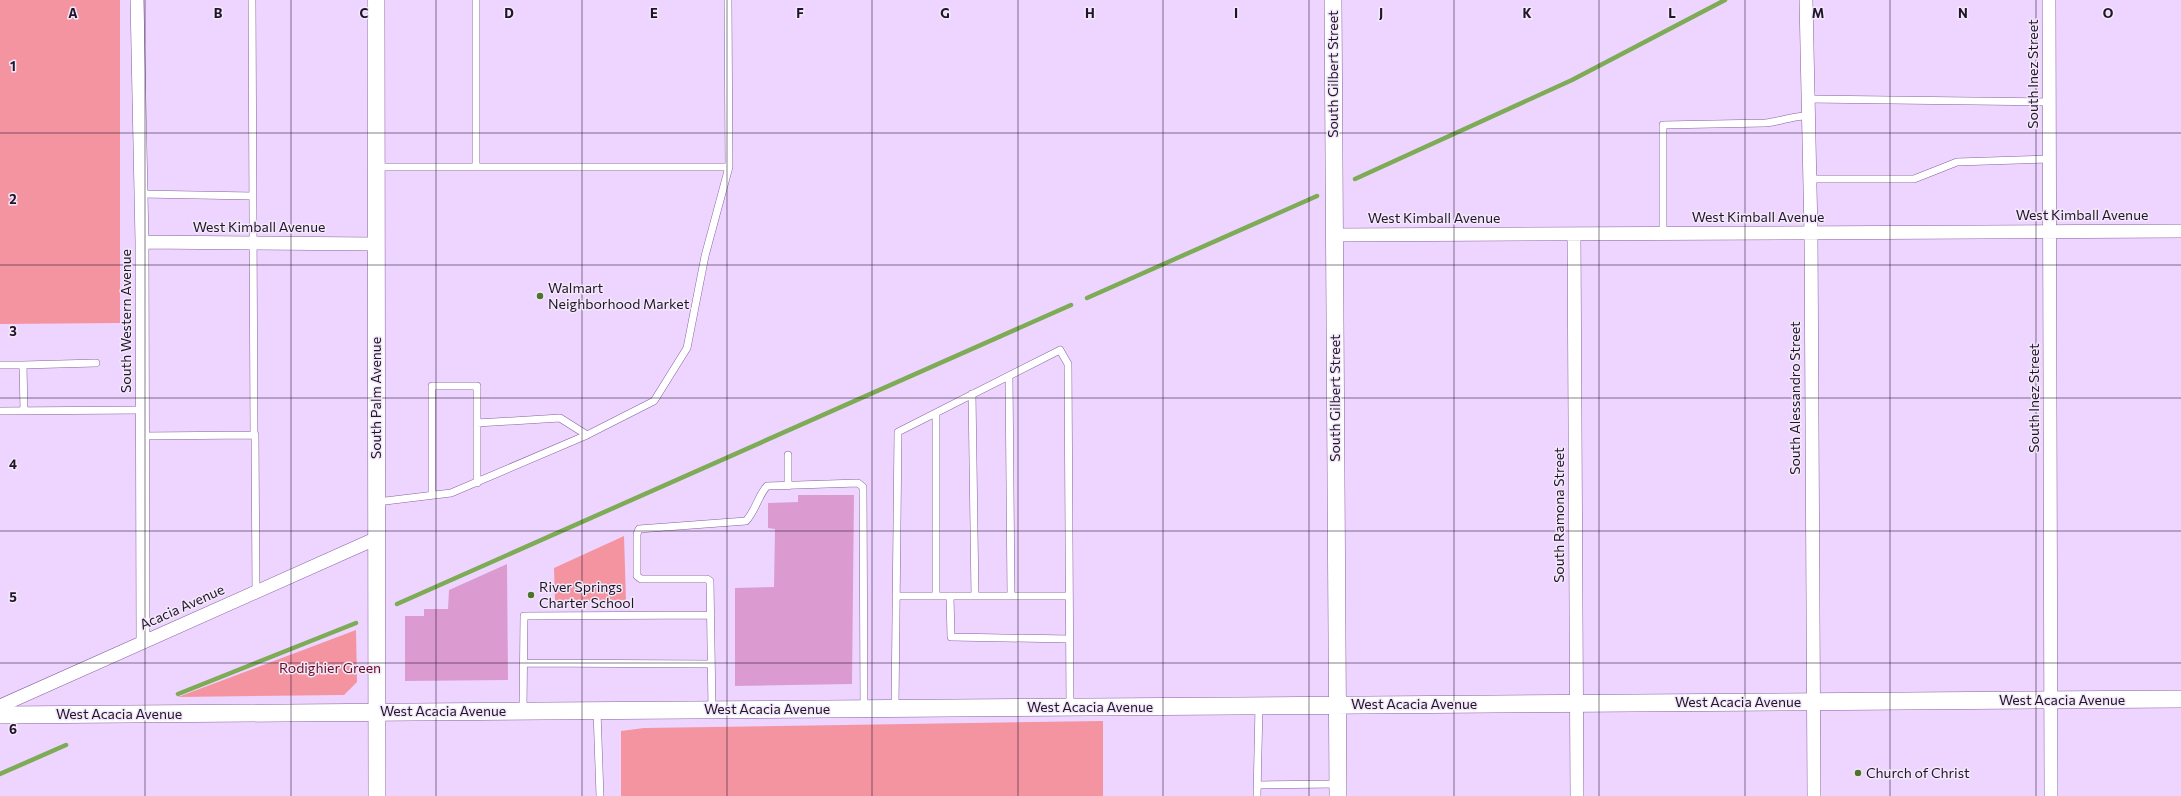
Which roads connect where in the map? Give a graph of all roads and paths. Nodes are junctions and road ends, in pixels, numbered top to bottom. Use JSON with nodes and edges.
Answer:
{"nodes":[{"id":1,"x":137,"y":0,"type":"edge"},
{"id":2,"x":252,"y":0,"type":"edge"},
{"id":3,"x":376,"y":0,"type":"edge"},
{"id":4,"x":476,"y":0,"type":"edge"},
{"id":5,"x":728,"y":0,"type":"edge"},
{"id":6,"x":1333,"y":0,"type":"edge"},
{"id":7,"x":1806,"y":0,"type":"edge"},
{"id":8,"x":2049,"y":0,"type":"edge"},
{"id":9,"x":1808,"y":99,"type":"junction"},
{"id":10,"x":2049,"y":102,"type":"junction"},
{"id":11,"x":1808,"y":116,"type":"junction"},
{"id":12,"x":2050,"y":160,"type":"junction"},
{"id":13,"x":376,"y":167,"type":"junction"},
{"id":14,"x":476,"y":167,"type":"junction"},
{"id":15,"x":729,"y":167,"type":"junction"},
{"id":16,"x":1809,"y":179,"type":"junction"},
{"id":17,"x":141,"y":194,"type":"junction"},
{"id":18,"x":253,"y":196,"type":"junction"},
{"id":19,"x":2181,"y":231,"type":"edge"},
{"id":20,"x":2050,"y":232,"type":"junction"},
{"id":21,"x":1663,"y":233,"type":"junction"},
{"id":22,"x":1810,"y":233,"type":"junction"},
{"id":23,"x":1574,"y":234,"type":"junction"},
{"id":24,"x":1334,"y":235,"type":"junction"},
{"id":25,"x":142,"y":242,"type":"junction"},
{"id":26,"x":253,"y":243,"type":"junction"},
{"id":27,"x":376,"y":244,"type":"junction"},
{"id":28,"x":96,"y":363,"type":"dead end"},
{"id":29,"x":0,"y":365,"type":"edge"},
{"id":30,"x":23,"y":365,"type":"junction"},
{"id":31,"x":1009,"y":376,"type":"junction"},
{"id":32,"x":972,"y":394,"type":"junction"},
{"id":33,"x":142,"y":410,"type":"junction"},
{"id":34,"x":0,"y":411,"type":"edge"},
{"id":35,"x":24,"y":411,"type":"junction"},
{"id":36,"x":936,"y":412,"type":"junction"},
{"id":37,"x":477,"y":422,"type":"junction"},
{"id":38,"x":254,"y":435,"type":"junction"},
{"id":39,"x":587,"y":435,"type":"junction"},
{"id":40,"x":142,"y":436,"type":"junction"},
{"id":41,"x":788,"y":455,"type":"dead end"},
{"id":42,"x":477,"y":483,"type":"junction"},
{"id":43,"x":788,"y":486,"type":"junction"},
{"id":44,"x":432,"y":495,"type":"junction"},
{"id":45,"x":377,"y":502,"type":"junction"},
{"id":46,"x":377,"y":538,"type":"junction"},
{"id":47,"x":256,"y":592,"type":"junction"},
{"id":48,"x":896,"y":596,"type":"junction"},
{"id":49,"x":936,"y":596,"type":"junction"},
{"id":50,"x":950,"y":596,"type":"junction"},
{"id":51,"x":976,"y":596,"type":"junction"},
{"id":52,"x":1012,"y":596,"type":"junction"},
{"id":53,"x":1069,"y":596,"type":"junction"},
{"id":54,"x":711,"y":615,"type":"junction"},
{"id":55,"x":1069,"y":638,"type":"junction"},
{"id":56,"x":143,"y":642,"type":"junction"},
{"id":57,"x":524,"y":663,"type":"junction"},
{"id":58,"x":711,"y":664,"type":"junction"},
{"id":59,"x":2181,"y":699,"type":"edge"},
{"id":60,"x":2051,"y":700,"type":"junction"},
{"id":61,"x":1813,"y":702,"type":"junction"},
{"id":62,"x":1576,"y":703,"type":"junction"},
{"id":63,"x":1337,"y":705,"type":"junction"},
{"id":64,"x":0,"y":706,"type":"edge"},
{"id":65,"x":1259,"y":706,"type":"junction"},
{"id":66,"x":1070,"y":707,"type":"junction"},
{"id":67,"x":864,"y":708,"type":"junction"},
{"id":68,"x":895,"y":708,"type":"junction"},
{"id":69,"x":597,"y":710,"type":"junction"},
{"id":70,"x":712,"y":710,"type":"junction"},
{"id":71,"x":524,"y":711,"type":"junction"},
{"id":72,"x":377,"y":712,"type":"junction"},
{"id":73,"x":0,"y":715,"type":"edge"},
{"id":74,"x":1258,"y":785,"type":"junction"},
{"id":75,"x":1338,"y":790,"type":"edge"},
{"id":76,"x":377,"y":796,"type":"edge"},
{"id":77,"x":600,"y":796,"type":"edge"},
{"id":78,"x":1257,"y":796,"type":"edge"},
{"id":79,"x":1577,"y":796,"type":"edge"},
{"id":80,"x":1814,"y":796,"type":"edge"},
{"id":81,"x":2051,"y":796,"type":"edge"}],
"edges":[{"from":1,"to":17,"type":"street","name":"South Western Avenue"},
{"from":2,"to":18,"type":"lane"},
{"from":3,"to":13,"type":"street","name":"South Palm Avenue"},
{"from":4,"to":14,"type":"lane"},
{"from":5,"to":15,"type":"lane"},
{"from":6,"to":24,"type":"street","name":"South Gilbert Street"},
{"from":7,"to":9,"type":"street","name":"South Alessandro Street"},
{"from":8,"to":10,"type":"street","name":"South Inez Street"},
{"from":9,"to":10,"type":"lane"},
{"from":9,"to":11,"type":"street","name":"South Alessandro Street"},
{"from":10,"to":12,"type":"street","name":"South Inez Street"},
{"from":11,"to":16,"type":"street","name":"South Alessandro Street"},
{"from":11,"to":21,"type":"lane"},
{"from":12,"to":16,"type":"lane"},
{"from":12,"to":20,"type":"street","name":"South Inez Street"},
{"from":13,"to":14,"type":"lane"},
{"from":13,"to":27,"type":"street","name":"South Palm Avenue"},
{"from":14,"to":15,"type":"lane"},
{"from":15,"to":39,"type":"lane"},
{"from":16,"to":22,"type":"street","name":"South Alessandro Street"},
{"from":17,"to":18,"type":"lane"},
{"from":17,"to":25,"type":"street","name":"South Western Avenue"},
{"from":18,"to":26,"type":"lane"},
{"from":19,"to":20,"type":"street","name":"West Kimball Avenue"},
{"from":20,"to":22,"type":"street","name":"West Kimball Avenue"},
{"from":20,"to":60,"type":"street","name":"South Inez Street"},
{"from":21,"to":22,"type":"street","name":"West Kimball Avenue"},
{"from":21,"to":23,"type":"street","name":"West Kimball Avenue"},
{"from":22,"to":61,"type":"street","name":"South Alessandro Street"},
{"from":23,"to":24,"type":"street","name":"West Kimball Avenue"},
{"from":23,"to":62,"type":"street","name":"South Ramona Street"},
{"from":24,"to":63,"type":"street","name":"South Gilbert Street"},
{"from":25,"to":26,"type":"street","name":"West Kimball Avenue"},
{"from":25,"to":33,"type":"street","name":"South Western Avenue"},
{"from":26,"to":27,"type":"street","name":"West Kimball Avenue"},
{"from":26,"to":38,"type":"lane"},
{"from":27,"to":45,"type":"street","name":"South Palm Avenue"},
{"from":28,"to":30,"type":"lane"},
{"from":29,"to":30,"type":"lane"},
{"from":30,"to":35,"type":"lane"},
{"from":31,"to":32,"type":"lane"},
{"from":31,"to":52,"type":"lane"},
{"from":31,"to":53,"type":"lane"},
{"from":32,"to":36,"type":"lane"},
{"from":32,"to":51,"type":"lane"},
{"from":33,"to":35,"type":"lane"},
{"from":33,"to":40,"type":"street","name":"South Western Avenue"},
{"from":34,"to":35,"type":"lane"},
{"from":36,"to":48,"type":"lane"},
{"from":36,"to":49,"type":"lane"},
{"from":37,"to":39,"type":"lane"},
{"from":37,"to":42,"type":"lane"},
{"from":37,"to":44,"type":"lane"},
{"from":38,"to":40,"type":"lane"},
{"from":38,"to":47,"type":"lane"},
{"from":39,"to":42,"type":"lane"},
{"from":40,"to":56,"type":"street","name":"South Western Avenue"},
{"from":41,"to":43,"type":"lane"},
{"from":42,"to":44,"type":"lane"},
{"from":43,"to":54,"type":"lane"},
{"from":43,"to":67,"type":"lane"},
{"from":44,"to":45,"type":"lane"},
{"from":45,"to":46,"type":"street","name":"South Palm Avenue"},
{"from":46,"to":47,"type":"street","name":"Acacia Avenue"},
{"from":46,"to":72,"type":"street","name":"South Palm Avenue"},
{"from":47,"to":56,"type":"street","name":"Acacia Avenue"},
{"from":48,"to":49,"type":"lane"},
{"from":48,"to":68,"type":"lane"},
{"from":49,"to":50,"type":"lane"},
{"from":50,"to":51,"type":"lane"},
{"from":50,"to":55,"type":"lane"},
{"from":51,"to":52,"type":"lane"},
{"from":52,"to":53,"type":"lane"},
{"from":53,"to":55,"type":"lane"},
{"from":54,"to":57,"type":"lane"},
{"from":54,"to":58,"type":"lane"},
{"from":55,"to":66,"type":"lane"},
{"from":56,"to":64,"type":"street","name":"Acacia Avenue"},
{"from":57,"to":58,"type":"lane"},
{"from":57,"to":71,"type":"lane"},
{"from":58,"to":70,"type":"lane"},
{"from":59,"to":60,"type":"street","name":"West Acacia Avenue"},
{"from":60,"to":61,"type":"street","name":"West Acacia Avenue"},
{"from":60,"to":81,"type":"street","name":"South Inez Street"},
{"from":61,"to":62,"type":"street","name":"West Acacia Avenue"},
{"from":61,"to":80,"type":"street","name":"South Alessandro Street"},
{"from":62,"to":63,"type":"street","name":"West Acacia Avenue"},
{"from":62,"to":79,"type":"street","name":"South Ramona Street"},
{"from":63,"to":65,"type":"street","name":"West Acacia Avenue"},
{"from":63,"to":75,"type":"street","name":"South Gilbert Street"},
{"from":65,"to":66,"type":"street","name":"West Acacia Avenue"},
{"from":65,"to":74,"type":"lane"},
{"from":66,"to":68,"type":"street","name":"West Acacia Avenue"},
{"from":67,"to":68,"type":"street","name":"West Acacia Avenue"},
{"from":67,"to":70,"type":"street","name":"West Acacia Avenue"},
{"from":69,"to":70,"type":"street","name":"West Acacia Avenue"},
{"from":69,"to":71,"type":"street","name":"West Acacia Avenue"},
{"from":69,"to":77,"type":"lane"},
{"from":71,"to":72,"type":"street","name":"West Acacia Avenue"},
{"from":72,"to":73,"type":"street","name":"West Acacia Avenue"},
{"from":72,"to":76,"type":"street","name":"South Palm Avenue"},
{"from":74,"to":75,"type":"lane"},
{"from":74,"to":78,"type":"lane"}]}
